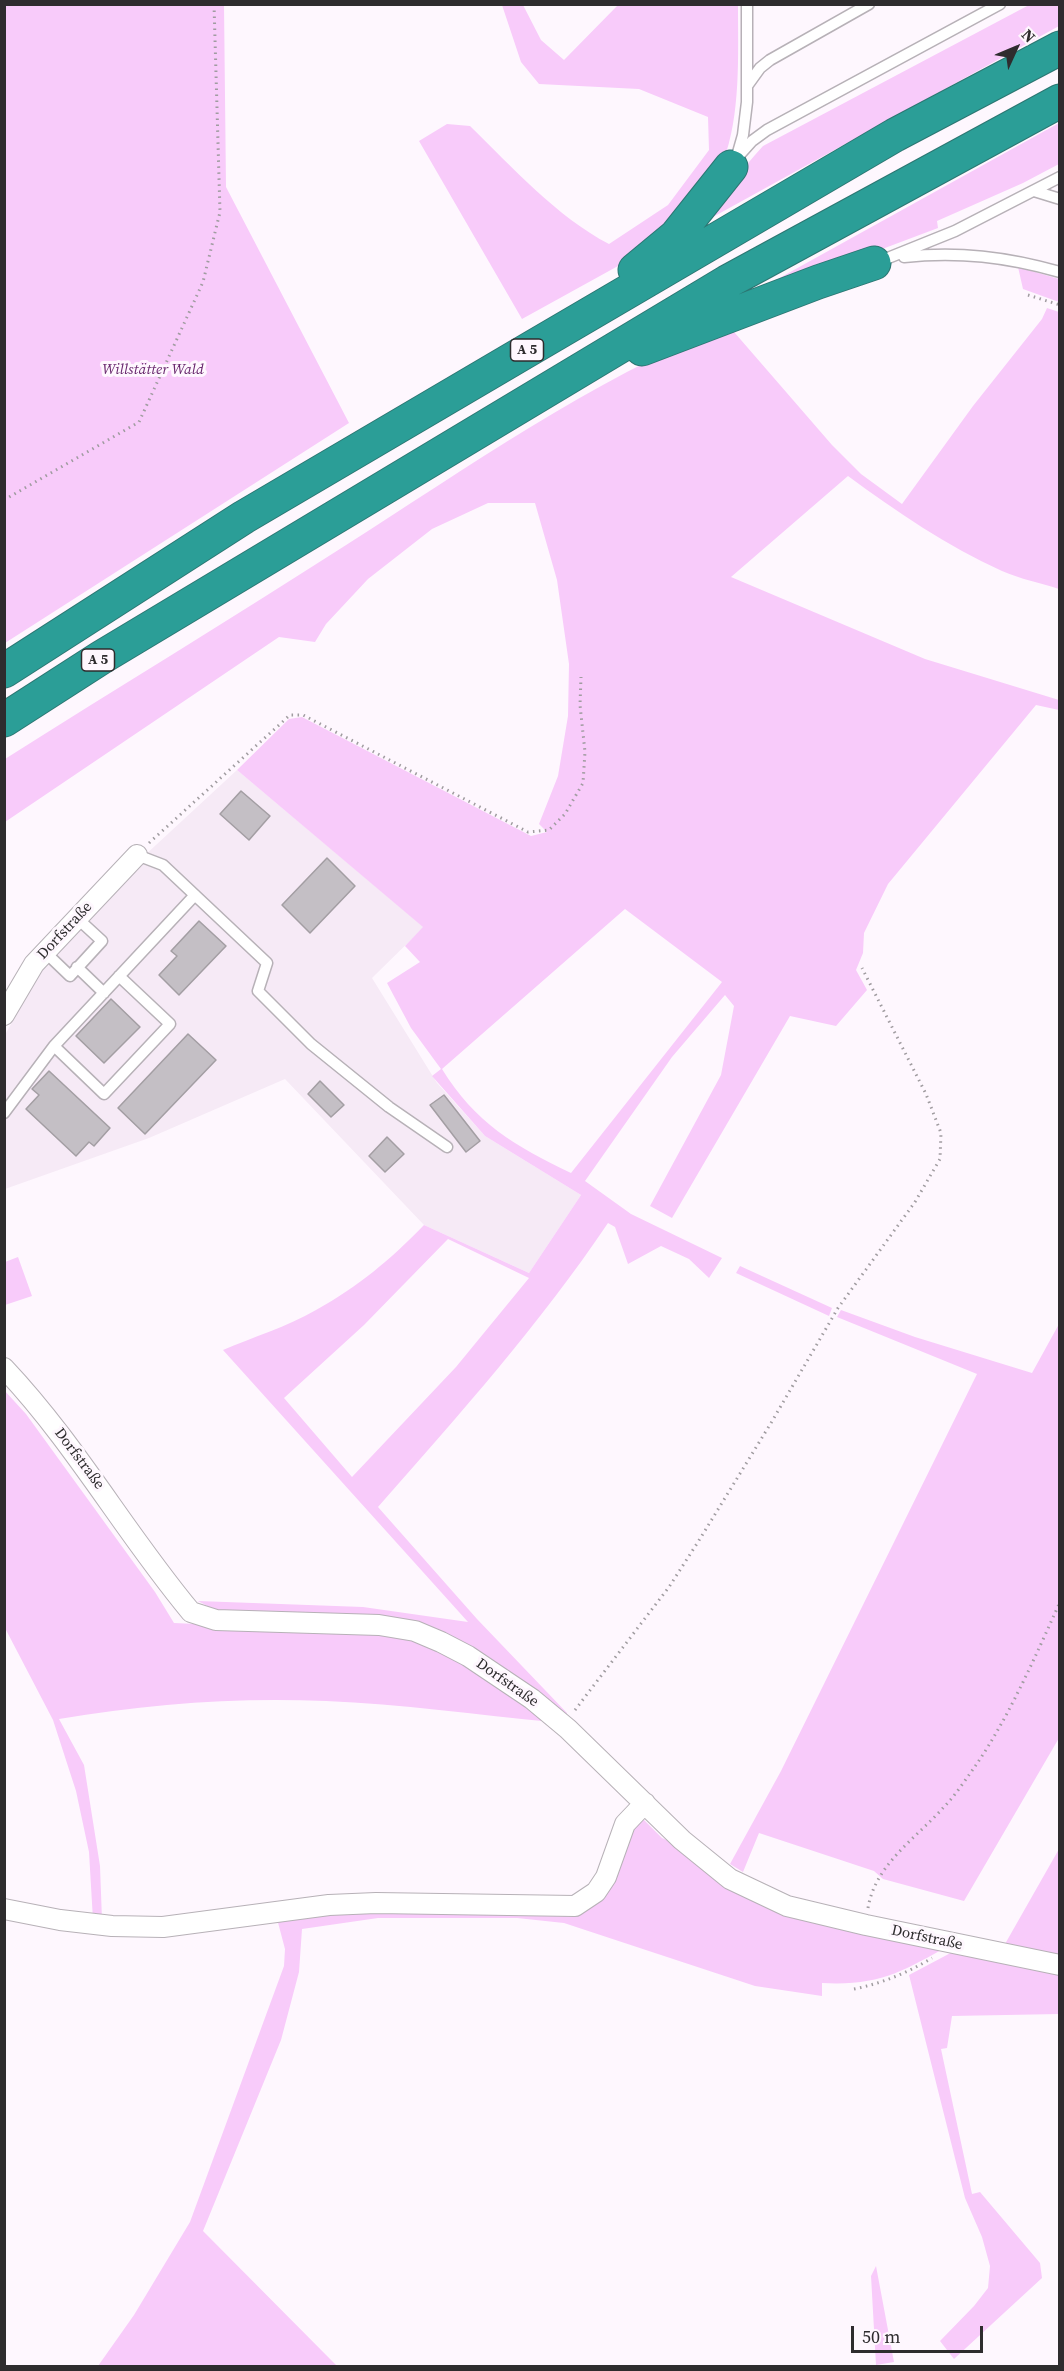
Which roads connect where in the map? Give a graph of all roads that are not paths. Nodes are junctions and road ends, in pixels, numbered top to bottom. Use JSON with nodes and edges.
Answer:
{"nodes":[{"id":1,"x":747,"y":4,"type":"edge"},
{"id":2,"x":869,"y":4,"type":"edge"},
{"id":3,"x":1000,"y":4,"type":"edge"},
{"id":4,"x":1059,"y":48,"type":"edge"},
{"id":5,"x":747,"y":86,"type":"junction"},
{"id":6,"x":1059,"y":100,"type":"edge"},
{"id":7,"x":733,"y":163,"type":"junction"},
{"id":8,"x":1059,"y":177,"type":"edge"},
{"id":9,"x":1034,"y":190,"type":"junction"},
{"id":10,"x":1059,"y":199,"type":"edge"},
{"id":11,"x":883,"y":261,"type":"junction"},
{"id":12,"x":1059,"y":272,"type":"edge"},
{"id":13,"x":528,"y":350,"type":"junction"},
{"id":14,"x":567,"y":376,"type":"junction"},
{"id":15,"x":4,"y":671,"type":"edge"},
{"id":16,"x":4,"y":720,"type":"edge"},
{"id":17,"x":137,"y":855,"type":"joint"},
{"id":18,"x":195,"y":896,"type":"junction"},
{"id":19,"x":77,"y":918,"type":"junction"},
{"id":20,"x":45,"y":952,"type":"junction"},
{"id":21,"x":77,"y":967,"type":"junction"},
{"id":22,"x":119,"y":976,"type":"junction"},
{"id":23,"x":104,"y":993,"type":"junction"},
{"id":24,"x":4,"y":1015,"type":"edge"},
{"id":25,"x":54,"y":1046,"type":"junction"},
{"id":26,"x":4,"y":1113,"type":"edge"},
{"id":27,"x":447,"y":1147,"type":"dead end"},
{"id":28,"x":4,"y":1368,"type":"edge"},
{"id":29,"x":645,"y":1803,"type":"junction"},
{"id":30,"x":4,"y":1909,"type":"edge"},
{"id":31,"x":1059,"y":1965,"type":"edge"}],
"edges":[{"from":1,"to":5,"type":"lane"},
{"from":2,"to":5,"type":"lane"},
{"from":3,"to":7,"type":"lane"},
{"from":4,"to":13,"type":"highway","number":"A 5"},
{"from":5,"to":7,"type":"lane"},
{"from":6,"to":14,"type":"highway","number":"A 5"},
{"from":7,"to":13,"type":"highway"},
{"from":8,"to":9,"type":"lane"},
{"from":9,"to":10,"type":"lane"},
{"from":9,"to":11,"type":"lane"},
{"from":11,"to":12,"type":"lane"},
{"from":11,"to":14,"type":"highway"},
{"from":13,"to":15,"type":"highway","number":"A 5"},
{"from":14,"to":16,"type":"highway","number":"A 5"},
{"from":17,"to":18,"type":"lane"},
{"from":17,"to":19,"type":"street","name":"Dorfstraße"},
{"from":18,"to":22,"type":"lane"},
{"from":18,"to":27,"type":"lane"},
{"from":19,"to":20,"type":"street","name":"Dorfstraße"},
{"from":19,"to":21,"type":"lane"},
{"from":20,"to":21,"type":"lane"},
{"from":20,"to":24,"type":"street","name":"Dorfstraße"},
{"from":21,"to":23,"type":"lane"},
{"from":22,"to":23,"type":"lane"},
{"from":22,"to":25,"type":"lane"},
{"from":23,"to":25,"type":"lane"},
{"from":25,"to":26,"type":"lane"},
{"from":28,"to":29,"type":"street","name":"Dorfstraße"},
{"from":29,"to":30,"type":"street"},
{"from":29,"to":31,"type":"street","name":"Dorfstraße"}]}
